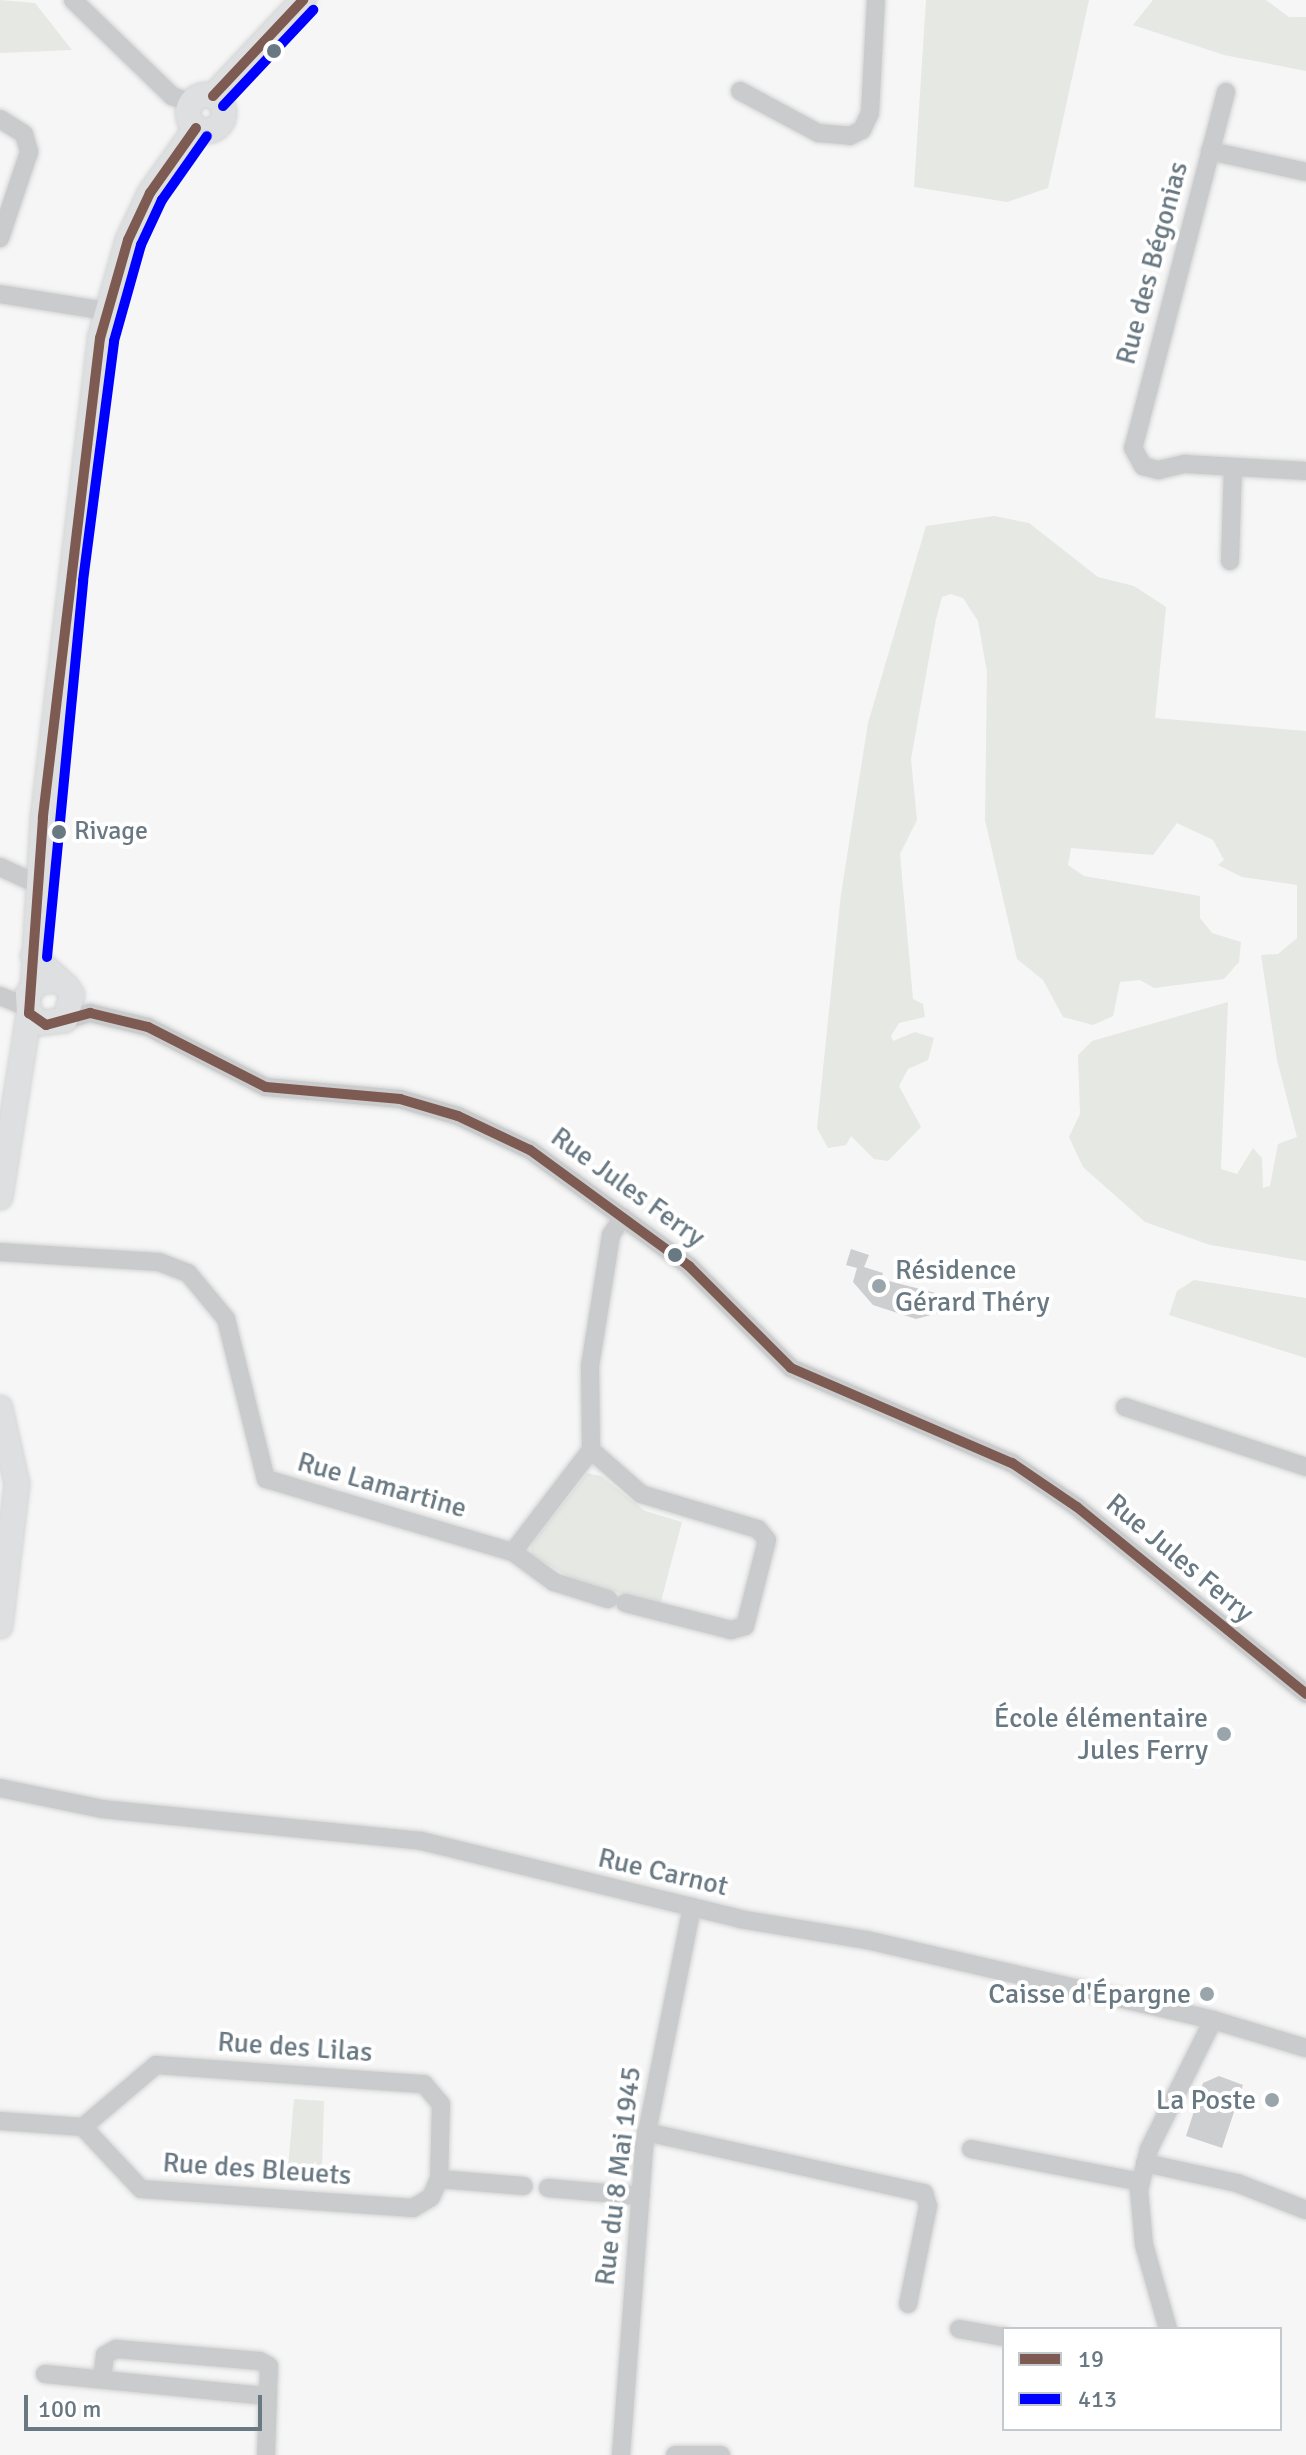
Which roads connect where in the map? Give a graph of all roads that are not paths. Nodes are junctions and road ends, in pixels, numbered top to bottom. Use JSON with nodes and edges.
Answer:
{"nodes":[{"id":1,"x":73,"y":0,"type":"edge"},
{"id":2,"x":303,"y":0,"type":"edge"},
{"id":3,"x":876,"y":0,"type":"edge"},
{"id":4,"x":740,"y":91,"type":"dead end"},
{"id":5,"x":1226,"y":92,"type":"dead end"},
{"id":6,"x":202,"y":100,"type":"junction"},
{"id":7,"x":0,"y":119,"type":"edge"},
{"id":8,"x":196,"y":128,"type":"junction"},
{"id":9,"x":1210,"y":151,"type":"junction"},
{"id":10,"x":1306,"y":172,"type":"edge"},
{"id":11,"x":0,"y":238,"type":"edge"},
{"id":12,"x":0,"y":294,"type":"edge"},
{"id":13,"x":106,"y":311,"type":"junction"},
{"id":14,"x":1233,"y":467,"type":"junction"},
{"id":15,"x":1306,"y":471,"type":"edge"},
{"id":16,"x":1230,"y":561,"type":"dead end"},
{"id":17,"x":0,"y":867,"type":"edge"},
{"id":18,"x":37,"y":884,"type":"junction"},
{"id":19,"x":33,"y":956,"type":"junction"},
{"id":20,"x":64,"y":988,"type":"junction"},
{"id":21,"x":22,"y":1000,"type":"edge"},
{"id":22,"x":90,"y":1013,"type":"junction"},
{"id":23,"x":59,"y":1022,"type":"junction"},
{"id":24,"x":20,"y":1048,"type":"junction"},
{"id":25,"x":0,"y":1197,"type":"edge"},
{"id":26,"x":623,"y":1217,"type":"junction"},
{"id":27,"x":0,"y":1252,"type":"edge"},
{"id":28,"x":1125,"y":1407,"type":"dead end"},
{"id":29,"x":0,"y":1408,"type":"edge"},
{"id":30,"x":591,"y":1450,"type":"junction"},
{"id":31,"x":1306,"y":1467,"type":"edge"},
{"id":32,"x":513,"y":1552,"type":"junction"},
{"id":33,"x":0,"y":1626,"type":"edge"},
{"id":34,"x":1306,"y":1694,"type":"edge"},
{"id":35,"x":0,"y":1788,"type":"edge"},
{"id":36,"x":692,"y":1907,"type":"junction"},
{"id":37,"x":1213,"y":2020,"type":"junction"},
{"id":38,"x":1306,"y":2048,"type":"edge"},
{"id":39,"x":0,"y":2121,"type":"edge"},
{"id":40,"x":83,"y":2127,"type":"junction"},
{"id":41,"x":646,"y":2132,"type":"junction"},
{"id":42,"x":971,"y":2149,"type":"dead end"},
{"id":43,"x":1145,"y":2163,"type":"junction"},
{"id":44,"x":439,"y":2179,"type":"junction"},
{"id":45,"x":1141,"y":2182,"type":"junction"},
{"id":46,"x":524,"y":2186,"type":"dead end"},
{"id":47,"x":548,"y":2188,"type":"dead end"},
{"id":48,"x":641,"y":2196,"type":"junction"},
{"id":49,"x":1306,"y":2210,"type":"edge"},
{"id":50,"x":908,"y":2304,"type":"dead end"},
{"id":51,"x":1167,"y":2327,"type":"edge"},
{"id":52,"x":959,"y":2329,"type":"dead end"},
{"id":53,"x":1002,"y":2337,"type":"edge"},
{"id":54,"x":45,"y":2374,"type":"dead end"},
{"id":55,"x":102,"y":2379,"type":"junction"},
{"id":56,"x":267,"y":2396,"type":"junction"},
{"id":57,"x":262,"y":2451,"type":"edge"},
{"id":58,"x":621,"y":2455,"type":"edge"},
{"id":59,"x":675,"y":2455,"type":"edge"},
{"id":60,"x":721,"y":2455,"type":"edge"}],
"edges":[{"from":1,"to":6,"type":"street"},
{"from":2,"to":6,"type":"main road"},
{"from":3,"to":4,"type":"street"},
{"from":5,"to":9,"type":"street","name":"Rue des Bégonias"},
{"from":6,"to":8,"type":"main road"},
{"from":6,"to":8,"type":"main road"},
{"from":7,"to":11,"type":"street"},
{"from":8,"to":13,"type":"main road"},
{"from":9,"to":10,"type":"street"},
{"from":9,"to":14,"type":"street","name":"Rue des Bégonias"},
{"from":12,"to":13,"type":"street"},
{"from":13,"to":18,"type":"main road"},
{"from":14,"to":15,"type":"street"},
{"from":14,"to":16,"type":"street"},
{"from":17,"to":18,"type":"street"},
{"from":18,"to":19,"type":"main road"},
{"from":19,"to":20,"type":"main road"},
{"from":19,"to":21,"type":"main road"},
{"from":20,"to":21,"type":"main road"},
{"from":20,"to":22,"type":"street","name":"Rue Jules Ferry"},
{"from":20,"to":23,"type":"main road"},
{"from":21,"to":23,"type":"main road"},
{"from":21,"to":24,"type":"main road"},
{"from":22,"to":23,"type":"street"},
{"from":22,"to":26,"type":"street","name":"Rue Jules Ferry"},
{"from":23,"to":24,"type":"main road"},
{"from":24,"to":25,"type":"main road"},
{"from":26,"to":30,"type":"street"},
{"from":26,"to":34,"type":"street","name":"Rue Jules Ferry"},
{"from":27,"to":32,"type":"street","name":"Rue Lamartine"},
{"from":28,"to":31,"type":"street"},
{"from":29,"to":33,"type":"main road"},
{"from":30,"to":32,"type":"street"},
{"from":30,"to":32,"type":"street"},
{"from":35,"to":36,"type":"street","name":"Rue Carnot"},
{"from":36,"to":37,"type":"street","name":"Rue Carnot"},
{"from":36,"to":41,"type":"street","name":"Rue du 8 Mai 1945"},
{"from":37,"to":38,"type":"street","name":"Rue Carnot"},
{"from":37,"to":43,"type":"street"},
{"from":39,"to":40,"type":"street"},
{"from":40,"to":44,"type":"street","name":"Rue des Bleuets"},
{"from":40,"to":44,"type":"street","name":"Rue des Lilas"},
{"from":41,"to":48,"type":"street","name":"Rue du 8 Mai 1945"},
{"from":41,"to":50,"type":"street"},
{"from":42,"to":45,"type":"street"},
{"from":43,"to":45,"type":"street"},
{"from":43,"to":49,"type":"street"},
{"from":44,"to":46,"type":"street"},
{"from":45,"to":51,"type":"street"},
{"from":47,"to":48,"type":"street"},
{"from":48,"to":58,"type":"street","name":"Rue du 8 Mai 1945"},
{"from":52,"to":53,"type":"street"},
{"from":54,"to":55,"type":"street"},
{"from":55,"to":56,"type":"street"},
{"from":55,"to":56,"type":"street"},
{"from":56,"to":57,"type":"street"},
{"from":59,"to":60,"type":"street"}]}
